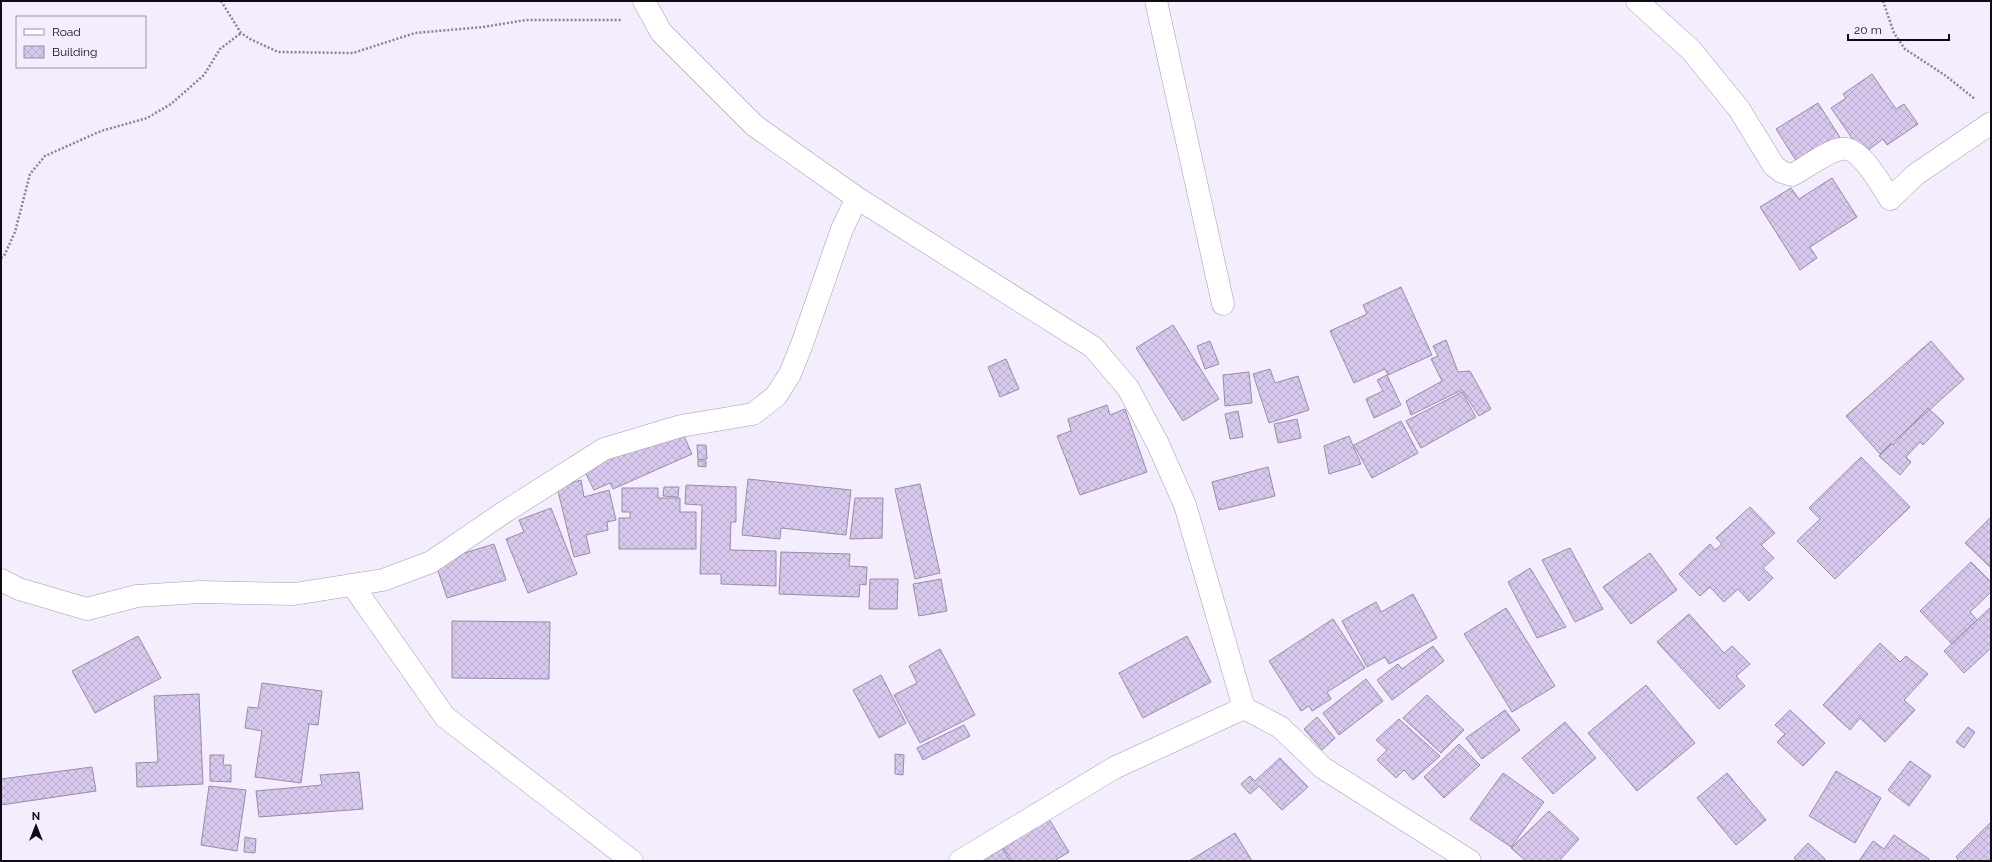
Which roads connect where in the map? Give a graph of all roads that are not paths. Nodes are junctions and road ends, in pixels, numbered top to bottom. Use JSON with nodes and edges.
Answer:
{"nodes":[{"id":1,"x":1156,"y":1,"type":"edge"},
{"id":2,"x":1637,"y":1,"type":"edge"},
{"id":3,"x":648,"y":8,"type":"edge"},
{"id":4,"x":1990,"y":124,"type":"edge"},
{"id":5,"x":857,"y":198,"type":"junction"},
{"id":6,"x":1223,"y":304,"type":"dead end"},
{"id":7,"x":1,"y":580,"type":"edge"},
{"id":8,"x":353,"y":586,"type":"junction"},
{"id":9,"x":1244,"y":708,"type":"junction"},
{"id":10,"x":632,"y":861,"type":"edge"},
{"id":11,"x":960,"y":861,"type":"edge"},
{"id":12,"x":1470,"y":861,"type":"edge"}],
"edges":[{"from":1,"to":6,"type":"street"},
{"from":2,"to":4,"type":"street"},
{"from":3,"to":5,"type":"street"},
{"from":5,"to":8,"type":"street"},
{"from":5,"to":9,"type":"street"},
{"from":7,"to":8,"type":"street"},
{"from":8,"to":10,"type":"street"},
{"from":9,"to":11,"type":"street"},
{"from":9,"to":12,"type":"street"}]}
